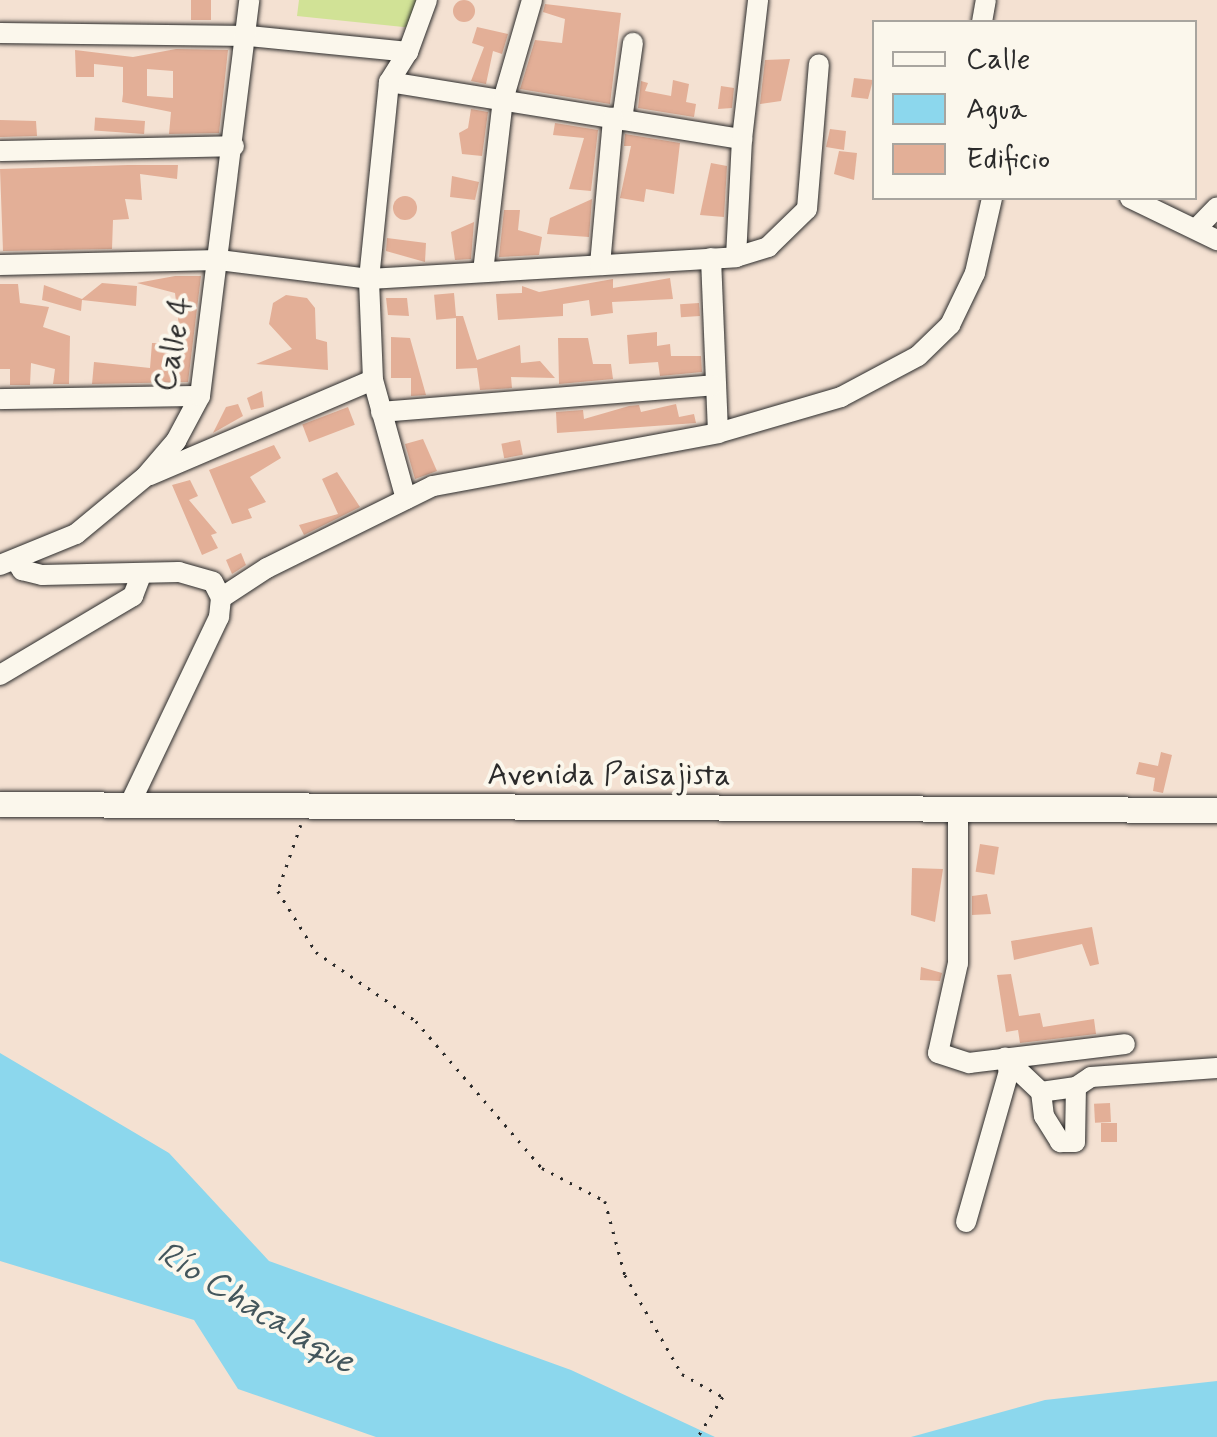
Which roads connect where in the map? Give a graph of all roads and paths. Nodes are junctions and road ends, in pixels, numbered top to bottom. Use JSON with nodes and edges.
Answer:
{"nodes":[{"id":1,"x":249,"y":0,"type":"edge"},
{"id":2,"x":427,"y":0,"type":"edge"},
{"id":3,"x":532,"y":0,"type":"edge"},
{"id":4,"x":758,"y":0,"type":"edge"},
{"id":5,"x":0,"y":33,"type":"edge"},
{"id":6,"x":249,"y":36,"type":"junction"},
{"id":7,"x":632,"y":44,"type":"dead end"},
{"id":8,"x":408,"y":52,"type":"junction"},
{"id":9,"x":819,"y":64,"type":"dead end"},
{"id":10,"x":388,"y":82,"type":"junction"},
{"id":11,"x":503,"y":100,"type":"junction"},
{"id":12,"x":618,"y":119,"type":"junction"},
{"id":13,"x":742,"y":139,"type":"junction"},
{"id":14,"x":234,"y":146,"type":"junction"},
{"id":15,"x":0,"y":151,"type":"edge"},
{"id":16,"x":991,"y":200,"type":"edge"},
{"id":17,"x":1134,"y":200,"type":"edge"},
{"id":18,"x":1217,"y":207,"type":"edge"},
{"id":19,"x":1196,"y":228,"type":"junction"},
{"id":20,"x":1217,"y":240,"type":"edge"},
{"id":21,"x":736,"y":256,"type":"junction"},
{"id":22,"x":712,"y":258,"type":"junction"},
{"id":23,"x":219,"y":260,"type":"junction"},
{"id":24,"x":0,"y":265,"type":"edge"},
{"id":25,"x":600,"y":265,"type":"junction"},
{"id":26,"x":483,"y":272,"type":"junction"},
{"id":27,"x":369,"y":279,"type":"junction"},
{"id":28,"x":374,"y":380,"type":"junction"},
{"id":29,"x":713,"y":385,"type":"junction"},
{"id":30,"x":200,"y":396,"type":"junction"},
{"id":31,"x":0,"y":398,"type":"edge"},
{"id":32,"x":382,"y":412,"type":"junction"},
{"id":33,"x":718,"y":433,"type":"junction"},
{"id":34,"x":145,"y":477,"type":"junction"},
{"id":35,"x":406,"y":499,"type":"junction"},
{"id":36,"x":8,"y":563,"type":"edge"},
{"id":37,"x":142,"y":575,"type":"junction"},
{"id":38,"x":221,"y":598,"type":"junction"},
{"id":39,"x":0,"y":675,"type":"edge"},
{"id":40,"x":0,"y":804,"type":"edge"},
{"id":41,"x":130,"y":804,"type":"junction"},
{"id":42,"x":309,"y":806,"type":"junction"},
{"id":43,"x":958,"y":809,"type":"junction"},
{"id":44,"x":1217,"y":810,"type":"edge"},
{"id":45,"x":1125,"y":1044,"type":"dead end"},
{"id":46,"x":1005,"y":1058,"type":"junction"},
{"id":47,"x":1217,"y":1068,"type":"edge"},
{"id":48,"x":1076,"y":1087,"type":"junction"},
{"id":49,"x":1041,"y":1092,"type":"junction"},
{"id":50,"x":966,"y":1222,"type":"dead end"},
{"id":51,"x":698,"y":1437,"type":"edge"}],
"edges":[{"from":1,"to":6,"type":"street","name":"Calle 4"},
{"from":2,"to":8,"type":"street"},
{"from":3,"to":11,"type":"street"},
{"from":4,"to":13,"type":"street"},
{"from":5,"to":6,"type":"street"},
{"from":6,"to":8,"type":"street"},
{"from":6,"to":14,"type":"street","name":"Calle 4"},
{"from":7,"to":12,"type":"street"},
{"from":8,"to":10,"type":"street"},
{"from":9,"to":21,"type":"street"},
{"from":10,"to":11,"type":"street"},
{"from":10,"to":27,"type":"street"},
{"from":11,"to":12,"type":"street"},
{"from":11,"to":26,"type":"street"},
{"from":12,"to":13,"type":"street"},
{"from":12,"to":25,"type":"street"},
{"from":13,"to":21,"type":"street"},
{"from":14,"to":15,"type":"street"},
{"from":14,"to":23,"type":"street","name":"Calle 4"},
{"from":16,"to":33,"type":"street"},
{"from":17,"to":19,"type":"street"},
{"from":18,"to":19,"type":"street"},
{"from":19,"to":20,"type":"street"},
{"from":21,"to":22,"type":"street"},
{"from":22,"to":25,"type":"street"},
{"from":22,"to":29,"type":"street"},
{"from":23,"to":24,"type":"street"},
{"from":23,"to":27,"type":"street"},
{"from":23,"to":30,"type":"street","name":"Calle 4"},
{"from":25,"to":26,"type":"street"},
{"from":26,"to":27,"type":"street"},
{"from":27,"to":28,"type":"street"},
{"from":28,"to":32,"type":"street"},
{"from":28,"to":34,"type":"street"},
{"from":29,"to":32,"type":"street"},
{"from":29,"to":33,"type":"street"},
{"from":30,"to":31,"type":"street"},
{"from":30,"to":34,"type":"street","name":"Calle 4"},
{"from":32,"to":35,"type":"street"},
{"from":33,"to":35,"type":"street"},
{"from":34,"to":36,"type":"street","name":"Calle 4"},
{"from":35,"to":38,"type":"street"},
{"from":36,"to":37,"type":"street"},
{"from":37,"to":38,"type":"street"},
{"from":37,"to":39,"type":"street"},
{"from":38,"to":41,"type":"street"},
{"from":40,"to":41,"type":"main road","name":"Avenida Paisajista"},
{"from":41,"to":42,"type":"main road","name":"Avenida Paisajista"},
{"from":42,"to":43,"type":"main road","name":"Avenida Paisajista"},
{"from":42,"to":51,"type":"path"},
{"from":43,"to":44,"type":"main road","name":"Avenida Paisajista"},
{"from":43,"to":46,"type":"street"},
{"from":45,"to":46,"type":"street"},
{"from":46,"to":49,"type":"street"},
{"from":46,"to":50,"type":"street"},
{"from":47,"to":48,"type":"street"},
{"from":48,"to":49,"type":"street"},
{"from":48,"to":49,"type":"street"}]}
